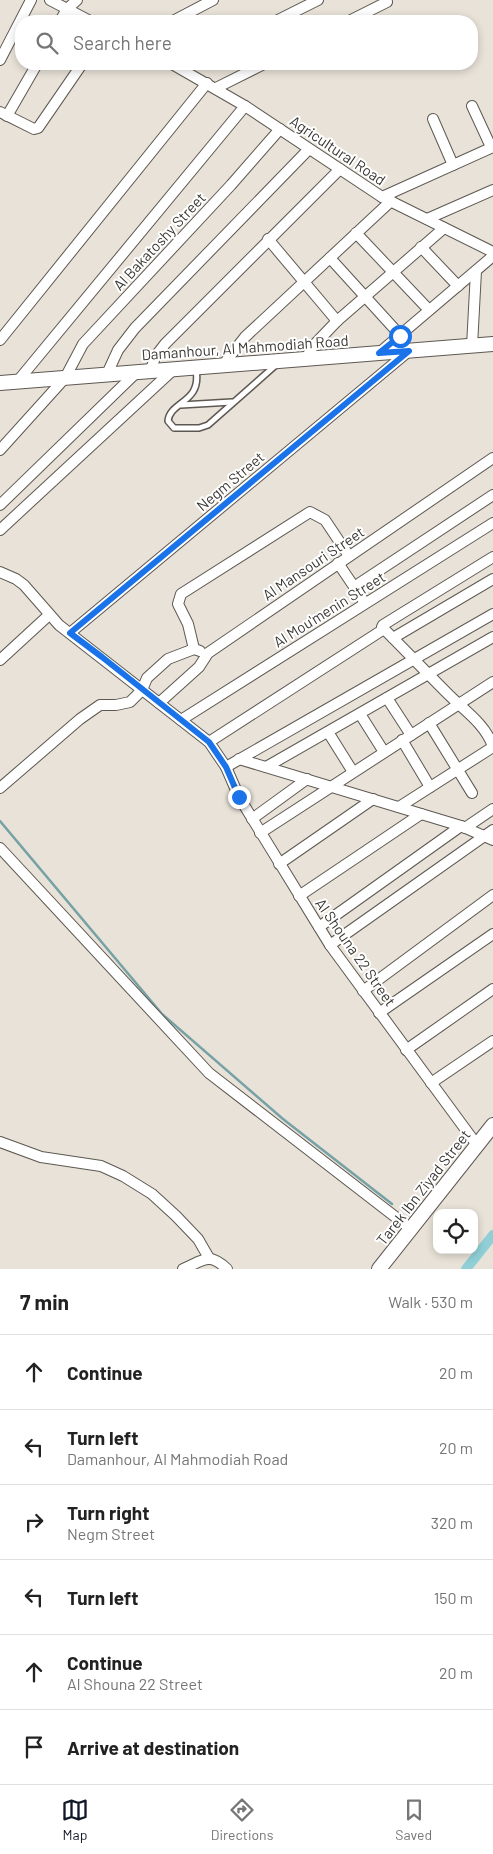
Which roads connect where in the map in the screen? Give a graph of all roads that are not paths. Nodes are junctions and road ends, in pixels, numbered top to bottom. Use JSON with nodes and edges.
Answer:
{"nodes":[{"id":1,"x":31,"y":0,"type":"edge"},
{"id":2,"x":50,"y":0,"type":"edge"},
{"id":3,"x":77,"y":0,"type":"edge"},
{"id":4,"x":213,"y":0,"type":"edge"},
{"id":5,"x":318,"y":0,"type":"edge"},
{"id":6,"x":388,"y":2,"type":"dead end"},
{"id":7,"x":67,"y":9,"type":"junction"},
{"id":8,"x":23,"y":15,"type":"edge"},
{"id":9,"x":64,"y":15,"type":"edge"},
{"id":10,"x":78,"y":15,"type":"edge"},
{"id":11,"x":184,"y":15,"type":"edge"},
{"id":12,"x":288,"y":15,"type":"edge"},
{"id":13,"x":361,"y":15,"type":"edge"},
{"id":14,"x":15,"y":31,"type":"edge"},
{"id":15,"x":0,"y":60,"type":"edge"},
{"id":16,"x":33,"y":70,"type":"edge"},
{"id":17,"x":78,"y":70,"type":"edge"},
{"id":18,"x":184,"y":70,"type":"edge"},
{"id":19,"x":250,"y":70,"type":"edge"},
{"id":20,"x":211,"y":86,"type":"junction"},
{"id":21,"x":245,"y":106,"type":"junction"},
{"id":22,"x":472,"y":106,"type":"dead end"},
{"id":23,"x":4,"y":114,"type":"edge"},
{"id":24,"x":433,"y":119,"type":"dead end"},
{"id":25,"x":280,"y":129,"type":"junction"},
{"id":26,"x":492,"y":147,"type":"edge"},
{"id":27,"x":309,"y":148,"type":"junction"},
{"id":28,"x":453,"y":165,"type":"junction"},
{"id":29,"x":340,"y":169,"type":"junction"},
{"id":30,"x":493,"y":190,"type":"edge"},
{"id":31,"x":386,"y":199,"type":"junction"},
{"id":32,"x":427,"y":219,"type":"junction"},
{"id":33,"x":444,"y":228,"type":"junction"},
{"id":34,"x":356,"y":233,"type":"junction"},
{"id":35,"x":268,"y":239,"type":"junction"},
{"id":36,"x":421,"y":247,"type":"junction"},
{"id":37,"x":493,"y":252,"type":"edge"},
{"id":38,"x":493,"y":256,"type":"edge"},
{"id":39,"x":330,"y":258,"type":"junction"},
{"id":40,"x":392,"y":271,"type":"junction"},
{"id":41,"x":476,"y":271,"type":"junction"},
{"id":42,"x":304,"y":281,"type":"junction"},
{"id":43,"x":458,"y":286,"type":"junction"},
{"id":44,"x":365,"y":296,"type":"junction"},
{"id":45,"x":429,"y":310,"type":"junction"},
{"id":46,"x":337,"y":321,"type":"junction"},
{"id":47,"x":400,"y":336,"type":"junction"},
{"id":48,"x":0,"y":340,"type":"edge"},
{"id":49,"x":493,"y":344,"type":"edge"},
{"id":50,"x":472,"y":346,"type":"junction"},
{"id":51,"x":409,"y":351,"type":"junction"},
{"id":52,"x":379,"y":353,"type":"junction"},
{"id":53,"x":306,"y":358,"type":"junction"},
{"id":54,"x":281,"y":360,"type":"junction"},
{"id":55,"x":223,"y":365,"type":"junction"},
{"id":56,"x":196,"y":367,"type":"junction"},
{"id":57,"x":174,"y":369,"type":"junction"},
{"id":58,"x":144,"y":371,"type":"junction"},
{"id":59,"x":107,"y":374,"type":"junction"},
{"id":60,"x":65,"y":378,"type":"junction"},
{"id":61,"x":17,"y":382,"type":"junction"},
{"id":62,"x":0,"y":383,"type":"edge"},
{"id":63,"x":233,"y":402,"type":"junction"},
{"id":64,"x":181,"y":405,"type":"junction"},
{"id":65,"x":0,"y":450,"type":"edge"},
{"id":66,"x":493,"y":458,"type":"edge"},
{"id":67,"x":493,"y":495,"type":"edge"},
{"id":68,"x":0,"y":505,"type":"edge"},
{"id":69,"x":493,"y":523,"type":"edge"},
{"id":70,"x":0,"y":530,"type":"edge"},
{"id":71,"x":349,"y":556,"type":"junction"},
{"id":72,"x":493,"y":558,"type":"edge"},
{"id":73,"x":338,"y":563,"type":"junction"},
{"id":74,"x":0,"y":572,"type":"edge"},
{"id":75,"x":493,"y":579,"type":"edge"},
{"id":76,"x":354,"y":587,"type":"junction"},
{"id":77,"x":365,"y":604,"type":"junction"},
{"id":78,"x":493,"y":614,"type":"edge"},
{"id":79,"x":49,"y":615,"type":"junction"},
{"id":80,"x":383,"y":628,"type":"junction"},
{"id":81,"x":70,"y":633,"type":"junction"},
{"id":82,"x":493,"y":637,"type":"edge"},
{"id":83,"x":393,"y":638,"type":"junction"},
{"id":84,"x":194,"y":650,"type":"junction"},
{"id":85,"x":208,"y":653,"type":"junction"},
{"id":86,"x":414,"y":659,"type":"junction"},
{"id":87,"x":0,"y":660,"type":"edge"},
{"id":88,"x":429,"y":674,"type":"junction"},
{"id":89,"x":493,"y":682,"type":"edge"},
{"id":90,"x":142,"y":690,"type":"junction"},
{"id":91,"x":387,"y":698,"type":"junction"},
{"id":92,"x":159,"y":703,"type":"junction"},
{"id":93,"x":458,"y":704,"type":"junction"},
{"id":94,"x":360,"y":714,"type":"junction"},
{"id":95,"x":181,"y":720,"type":"junction"},
{"id":96,"x":429,"y":723,"type":"junction"},
{"id":97,"x":328,"y":732,"type":"junction"},
{"id":98,"x":406,"y":738,"type":"junction"},
{"id":99,"x":209,"y":742,"type":"junction"},
{"id":100,"x":493,"y":746,"type":"edge"},
{"id":101,"x":384,"y":752,"type":"junction"},
{"id":102,"x":239,"y":760,"type":"junction"},
{"id":103,"x":226,"y":767,"type":"junction"},
{"id":104,"x":266,"y":768,"type":"junction"},
{"id":105,"x":458,"y":770,"type":"junction"},
{"id":106,"x":354,"y":772,"type":"junction"},
{"id":107,"x":307,"y":779,"type":"junction"},
{"id":108,"x":331,"y":786,"type":"junction"},
{"id":109,"x":430,"y":787,"type":"junction"},
{"id":110,"x":0,"y":788,"type":"edge"},
{"id":111,"x":472,"y":793,"type":"dead end"},
{"id":112,"x":373,"y":799,"type":"junction"},
{"id":113,"x":399,"y":807,"type":"junction"},
{"id":114,"x":493,"y":809,"type":"edge"},
{"id":115,"x":421,"y":814,"type":"junction"},
{"id":116,"x":252,"y":819,"type":"junction"},
{"id":117,"x":463,"y":827,"type":"junction"},
{"id":118,"x":493,"y":830,"type":"edge"},
{"id":119,"x":260,"y":833,"type":"junction"},
{"id":120,"x":488,"y":838,"type":"edge"},
{"id":121,"x":0,"y":848,"type":"edge"},
{"id":122,"x":279,"y":864,"type":"junction"},
{"id":123,"x":299,"y":896,"type":"junction"},
{"id":124,"x":493,"y":896,"type":"edge"},
{"id":125,"x":319,"y":927,"type":"junction"},
{"id":126,"x":493,"y":934,"type":"edge"},
{"id":127,"x":330,"y":945,"type":"junction"},
{"id":128,"x":493,"y":989,"type":"edge"},
{"id":129,"x":363,"y":991,"type":"junction"},
{"id":130,"x":379,"y":1013,"type":"junction"},
{"id":131,"x":493,"y":1041,"type":"edge"},
{"id":132,"x":406,"y":1050,"type":"junction"},
{"id":133,"x":431,"y":1084,"type":"junction"},
{"id":134,"x":493,"y":1125,"type":"edge"},
{"id":135,"x":0,"y":1142,"type":"edge"},
{"id":136,"x":477,"y":1145,"type":"junction"},
{"id":137,"x":411,"y":1229,"type":"junction"},
{"id":138,"x":209,"y":1258,"type":"junction"},
{"id":139,"x":183,"y":1269,"type":"edge"},
{"id":140,"x":227,"y":1269,"type":"edge"},
{"id":141,"x":379,"y":1269,"type":"edge"}],
"edges":[{"from":1,"to":8,"type":"street"},
{"from":2,"to":7,"type":"street"},
{"from":3,"to":7,"type":"street"},
{"from":4,"to":11,"type":"street"},
{"from":5,"to":12,"type":"street"},
{"from":6,"to":13,"type":"street"},
{"from":7,"to":9,"type":"street"},
{"from":7,"to":10,"type":"street"},
{"from":14,"to":15,"type":"street"},
{"from":16,"to":23,"type":"street"},
{"from":17,"to":23,"type":"street"},
{"from":18,"to":20,"type":"street","name":"Agricultural Road"},
{"from":19,"to":20,"type":"street"},
{"from":20,"to":21,"type":"street","name":"Agricultural Road"},
{"from":20,"to":48,"type":"street"},
{"from":21,"to":25,"type":"street","name":"Agricultural Road"},
{"from":21,"to":61,"type":"street"},
{"from":22,"to":26,"type":"street"},
{"from":24,"to":28,"type":"street"},
{"from":25,"to":27,"type":"street","name":"Agricultural Road"},
{"from":25,"to":60,"type":"street","name":"Al Bakatoshy Street"},
{"from":26,"to":28,"type":"street"},
{"from":27,"to":29,"type":"street","name":"Agricultural Road"},
{"from":27,"to":59,"type":"street"},
{"from":28,"to":31,"type":"street"},
{"from":29,"to":31,"type":"street","name":"Agricultural Road"},
{"from":29,"to":35,"type":"street"},
{"from":30,"to":32,"type":"street"},
{"from":31,"to":32,"type":"street","name":"Agricultural Road"},
{"from":31,"to":34,"type":"street"},
{"from":32,"to":33,"type":"street","name":"Agricultural Road"},
{"from":33,"to":36,"type":"street"},
{"from":33,"to":37,"type":"street","name":"Agricultural Road"},
{"from":34,"to":39,"type":"street"},
{"from":34,"to":40,"type":"street"},
{"from":35,"to":42,"type":"street"},
{"from":35,"to":58,"type":"street"},
{"from":36,"to":40,"type":"street"},
{"from":36,"to":43,"type":"street"},
{"from":38,"to":41,"type":"street"},
{"from":39,"to":42,"type":"street"},
{"from":39,"to":44,"type":"street"},
{"from":40,"to":44,"type":"street"},
{"from":40,"to":45,"type":"street"},
{"from":41,"to":43,"type":"street"},
{"from":41,"to":50,"type":"street"},
{"from":42,"to":46,"type":"street"},
{"from":42,"to":55,"type":"street"},
{"from":43,"to":45,"type":"street"},
{"from":44,"to":46,"type":"street"},
{"from":44,"to":47,"type":"street"},
{"from":45,"to":47,"type":"street"},
{"from":46,"to":53,"type":"street"},
{"from":47,"to":52,"type":"street"},
{"from":49,"to":50,"type":"main road","name":"Damanhour, Al Mahmodiah Road"},
{"from":50,"to":51,"type":"main road","name":"Damanhour, Al Mahmodiah Road"},
{"from":51,"to":52,"type":"main road","name":"Damanhour, Al Mahmodiah Road"},
{"from":51,"to":81,"type":"street","name":"Negm Street"},
{"from":52,"to":53,"type":"main road","name":"Damanhour, Al Mahmodiah Road"},
{"from":53,"to":54,"type":"main road","name":"Damanhour, Al Mahmodiah Road"},
{"from":54,"to":55,"type":"main road","name":"Damanhour, Al Mahmodiah Road"},
{"from":54,"to":63,"type":"lane"},
{"from":55,"to":56,"type":"main road","name":"Damanhour, Al Mahmodiah Road"},
{"from":56,"to":57,"type":"main road","name":"Damanhour, Al Mahmodiah Road"},
{"from":56,"to":64,"type":"lane"},
{"from":57,"to":58,"type":"main road","name":"Damanhour, Al Mahmodiah Road"},
{"from":57,"to":70,"type":"street"},
{"from":58,"to":59,"type":"main road","name":"Damanhour, Al Mahmodiah Road"},
{"from":58,"to":68,"type":"street"},
{"from":59,"to":60,"type":"main road","name":"Damanhour, Al Mahmodiah Road"},
{"from":60,"to":61,"type":"main road","name":"Damanhour, Al Mahmodiah Road"},
{"from":60,"to":65,"type":"street","name":"Al Bakatoshy Street"},
{"from":61,"to":62,"type":"main road","name":"Damanhour, Al Mahmodiah Road"},
{"from":63,"to":64,"type":"lane"},
{"from":63,"to":64,"type":"lane"},
{"from":66,"to":71,"type":"street","name":"Al Mansouri Street"},
{"from":67,"to":76,"type":"street"},
{"from":69,"to":77,"type":"street","name":"Al Mou'menin Street"},
{"from":71,"to":73,"type":"street","name":"Al Mansouri Street"},
{"from":71,"to":84,"type":"street"},
{"from":72,"to":80,"type":"street"},
{"from":73,"to":76,"type":"street"},
{"from":73,"to":85,"type":"street","name":"Al Mansouri Street"},
{"from":74,"to":79,"type":"street","name":"Al Shouna 22 Street"},
{"from":75,"to":83,"type":"street"},
{"from":76,"to":77,"type":"street"},
{"from":77,"to":95,"type":"street","name":"Al Mou'menin Street"},
{"from":78,"to":86,"type":"street"},
{"from":79,"to":81,"type":"street","name":"Al Shouna 22 Street"},
{"from":79,"to":87,"type":"street"},
{"from":80,"to":83,"type":"street"},
{"from":80,"to":99,"type":"street"},
{"from":81,"to":90,"type":"street","name":"Al Shouna 22 Street"},
{"from":82,"to":88,"type":"street"},
{"from":83,"to":86,"type":"street"},
{"from":84,"to":85,"type":"street"},
{"from":84,"to":90,"type":"street"},
{"from":85,"to":92,"type":"street","name":"Al Mansouri Street"},
{"from":86,"to":88,"type":"street"},
{"from":86,"to":102,"type":"street"},
{"from":88,"to":91,"type":"street"},
{"from":88,"to":93,"type":"street"},
{"from":89,"to":93,"type":"street"},
{"from":90,"to":92,"type":"street","name":"Al Shouna 22 Street"},
{"from":90,"to":110,"type":"street"},
{"from":91,"to":94,"type":"street"},
{"from":91,"to":98,"type":"street"},
{"from":92,"to":95,"type":"street","name":"Al Shouna 22 Street"},
{"from":93,"to":96,"type":"street"},
{"from":93,"to":100,"type":"street"},
{"from":94,"to":97,"type":"street"},
{"from":94,"to":101,"type":"street"},
{"from":95,"to":99,"type":"street","name":"Al Shouna 22 Street"},
{"from":96,"to":98,"type":"street"},
{"from":96,"to":105,"type":"street"},
{"from":97,"to":104,"type":"street"},
{"from":97,"to":106,"type":"street"},
{"from":98,"to":101,"type":"street"},
{"from":98,"to":109,"type":"street"},
{"from":99,"to":103,"type":"street","name":"Al Shouna 22 Street"},
{"from":100,"to":105,"type":"street"},
{"from":101,"to":106,"type":"street"},
{"from":102,"to":103,"type":"street"},
{"from":102,"to":104,"type":"street"},
{"from":103,"to":116,"type":"street","name":"Al Shouna 22 Street"},
{"from":104,"to":107,"type":"street"},
{"from":105,"to":109,"type":"street"},
{"from":105,"to":111,"type":"street"},
{"from":106,"to":108,"type":"street"},
{"from":107,"to":108,"type":"street"},
{"from":107,"to":116,"type":"street"},
{"from":108,"to":112,"type":"street"},
{"from":108,"to":119,"type":"street"},
{"from":109,"to":113,"type":"street"},
{"from":112,"to":113,"type":"street"},
{"from":112,"to":122,"type":"street"},
{"from":113,"to":115,"type":"street"},
{"from":114,"to":117,"type":"street"},
{"from":115,"to":117,"type":"street"},
{"from":115,"to":123,"type":"street"},
{"from":116,"to":119,"type":"street","name":"Al Shouna 22 Street"},
{"from":117,"to":120,"type":"street"},
{"from":117,"to":125,"type":"street"},
{"from":118,"to":120,"type":"street"},
{"from":119,"to":122,"type":"street","name":"Al Shouna 22 Street"},
{"from":120,"to":127,"type":"street"},
{"from":121,"to":137,"type":"street"},
{"from":122,"to":123,"type":"street","name":"Al Shouna 22 Street"},
{"from":123,"to":125,"type":"street","name":"Al Shouna 22 Street"},
{"from":124,"to":129,"type":"street"},
{"from":125,"to":127,"type":"street","name":"Al Shouna 22 Street"},
{"from":126,"to":130,"type":"street"},
{"from":127,"to":129,"type":"street","name":"Al Shouna 22 Street"},
{"from":128,"to":132,"type":"street"},
{"from":129,"to":130,"type":"street","name":"Al Shouna 22 Street"},
{"from":130,"to":132,"type":"street","name":"Al Shouna 22 Street"},
{"from":131,"to":133,"type":"street"},
{"from":132,"to":133,"type":"street","name":"Al Shouna 22 Street"},
{"from":133,"to":136,"type":"street","name":"Al Shouna 22 Street"},
{"from":134,"to":136,"type":"main road","name":"Tarek Ibn Ziyad Street"},
{"from":135,"to":138,"type":"street"},
{"from":136,"to":137,"type":"main road","name":"Tarek Ibn Ziyad Street"},
{"from":137,"to":141,"type":"main road","name":"Tarek Ibn Ziyad Street"},
{"from":138,"to":139,"type":"street"},
{"from":138,"to":140,"type":"street"}]}
